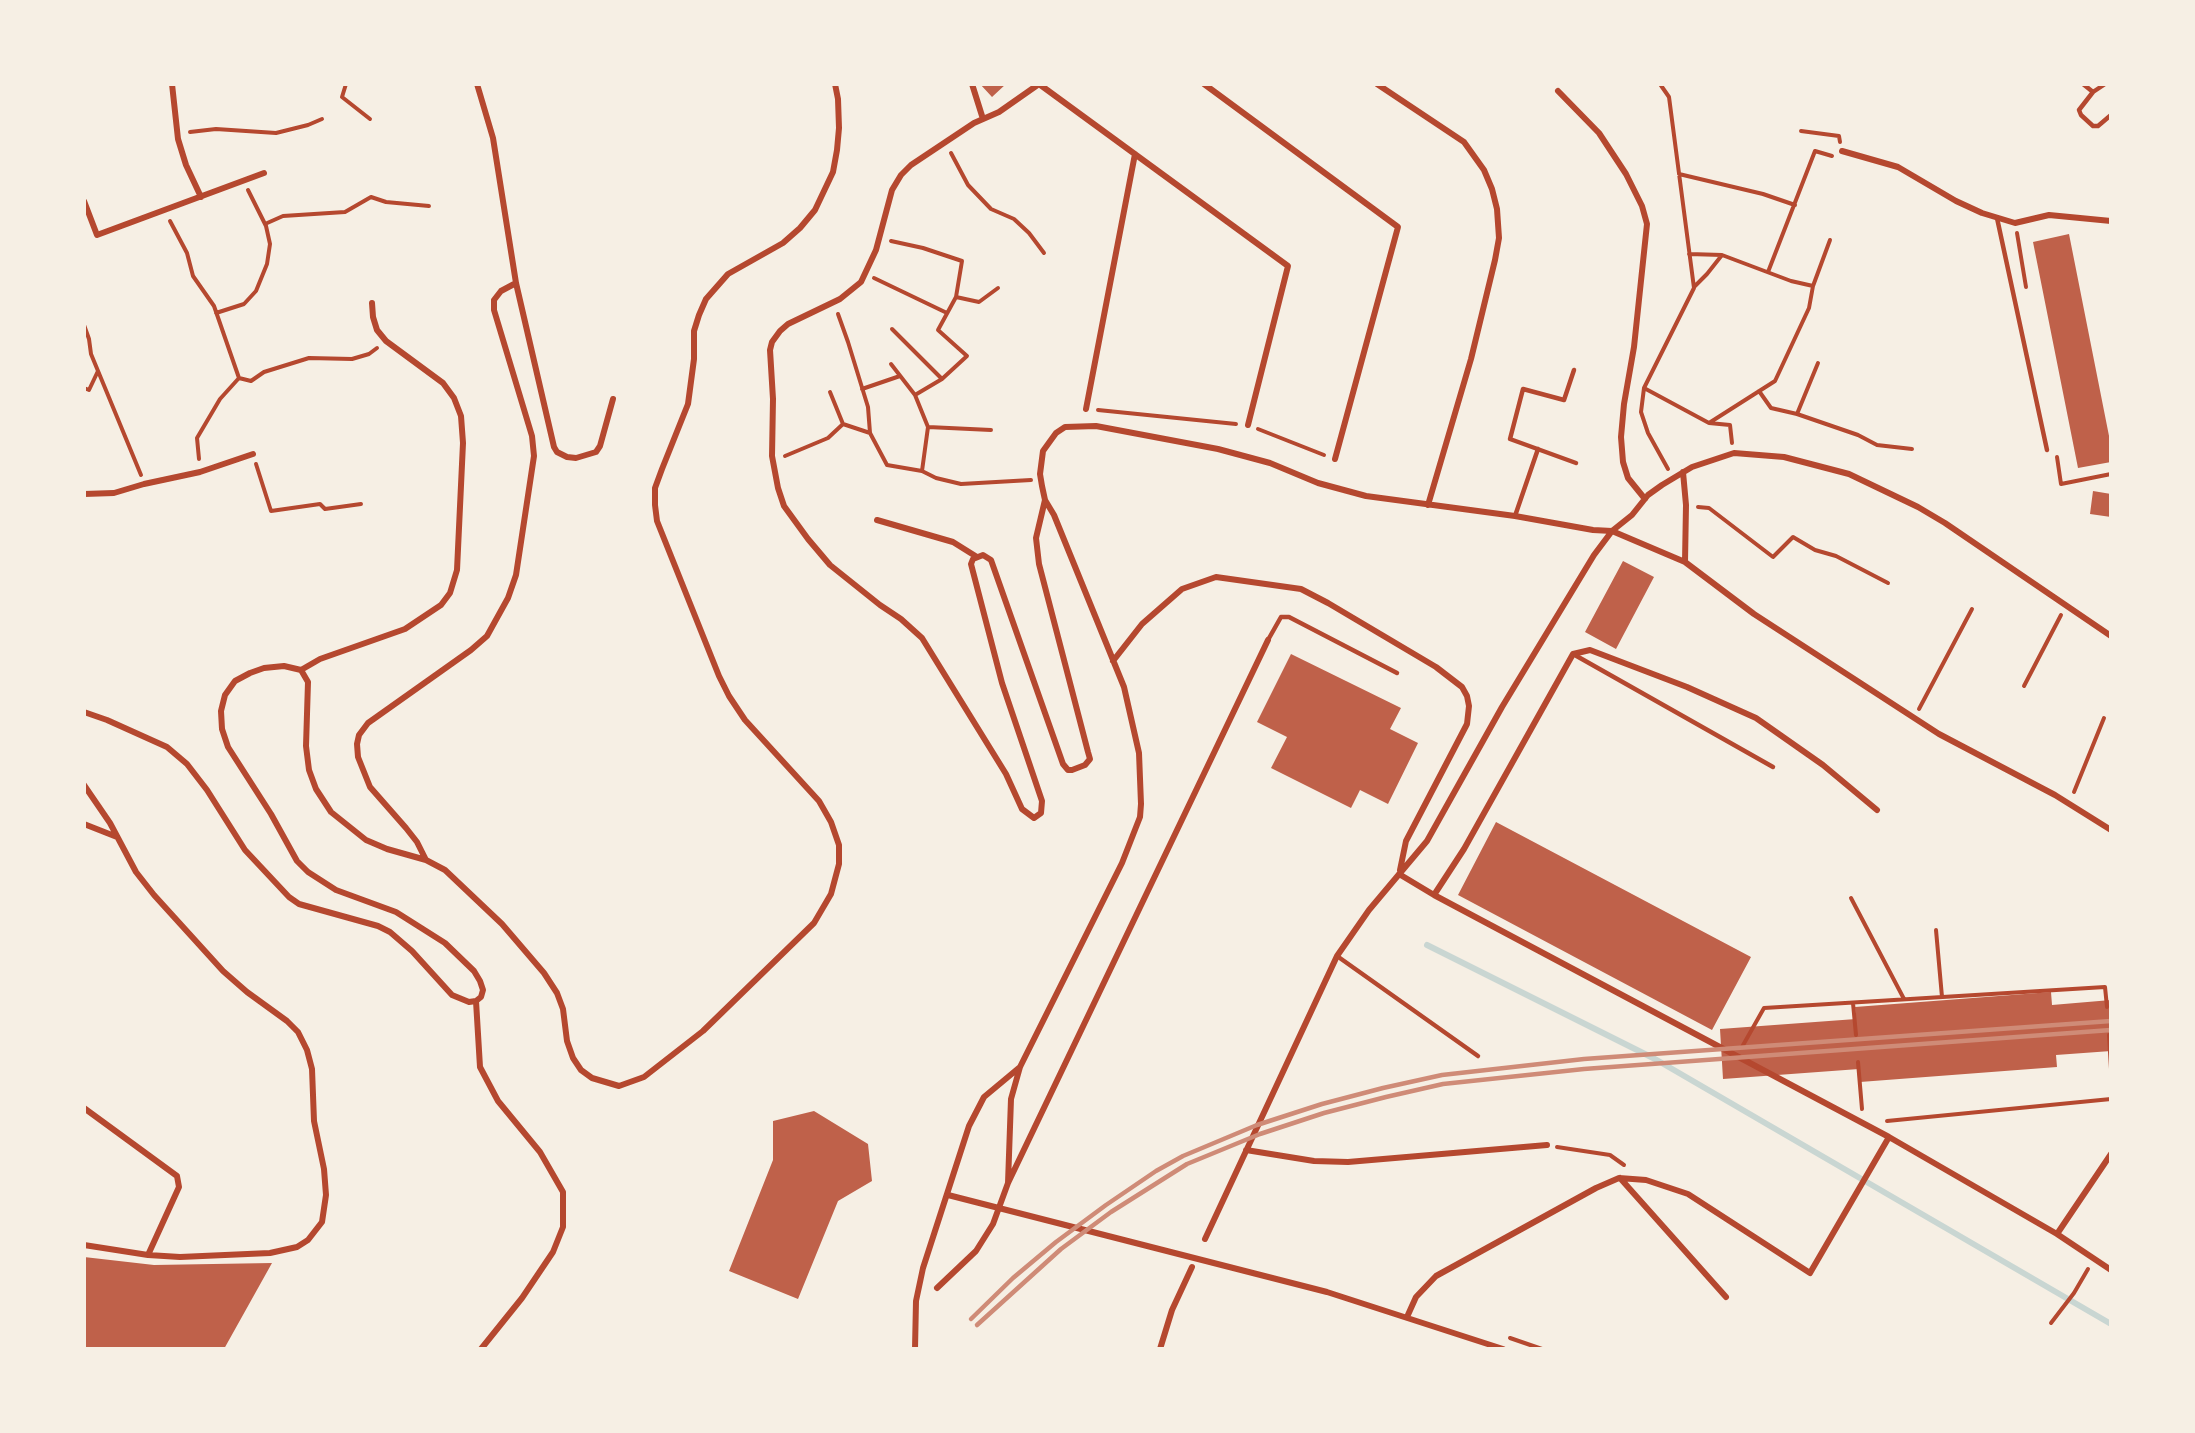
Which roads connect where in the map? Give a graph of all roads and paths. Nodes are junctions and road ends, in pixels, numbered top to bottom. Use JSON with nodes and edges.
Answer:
{"nodes":[{"id":1,"x":134,"y":84,"type":"edge"},
{"id":2,"x":139,"y":84,"type":"edge"},
{"id":3,"x":172,"y":84,"type":"edge"},
{"id":4,"x":346,"y":84,"type":"edge"},
{"id":5,"x":477,"y":84,"type":"edge"},
{"id":6,"x":835,"y":84,"type":"edge"},
{"id":7,"x":972,"y":84,"type":"edge"},
{"id":8,"x":1039,"y":84,"type":"edge"},
{"id":9,"x":1204,"y":84,"type":"edge"},
{"id":10,"x":1377,"y":84,"type":"edge"},
{"id":11,"x":1660,"y":84,"type":"edge"},
{"id":12,"x":2084,"y":84,"type":"edge"},
{"id":13,"x":2105,"y":84,"type":"edge"},
{"id":14,"x":1558,"y":91,"type":"dead end"},
{"id":15,"x":2093,"y":92,"type":"junction"},
{"id":16,"x":2111,"y":115,"type":"edge"},
{"id":17,"x":321,"y":119,"type":"dead end"},
{"id":18,"x":370,"y":119,"type":"dead end"},
{"id":19,"x":982,"y":119,"type":"junction"},
{"id":20,"x":1801,"y":131,"type":"dead end"},
{"id":21,"x":177,"y":134,"type":"junction"},
{"id":22,"x":945,"y":142,"type":"junction"},
{"id":23,"x":1842,"y":152,"type":"junction"},
{"id":24,"x":1135,"y":154,"type":"junction"},
{"id":25,"x":264,"y":173,"type":"dead end"},
{"id":26,"x":1679,"y":174,"type":"junction"},
{"id":27,"x":243,"y":182,"type":"junction"},
{"id":28,"x":201,"y":197,"type":"junction"},
{"id":29,"x":84,"y":201,"type":"edge"},
{"id":30,"x":429,"y":206,"type":"dead end"},
{"id":31,"x":1795,"y":206,"type":"junction"},
{"id":32,"x":164,"y":211,"type":"junction"},
{"id":33,"x":1997,"y":218,"type":"junction"},
{"id":34,"x":2111,"y":221,"type":"edge"},
{"id":35,"x":2015,"y":223,"type":"junction"},
{"id":36,"x":265,"y":224,"type":"junction"},
{"id":37,"x":878,"y":238,"type":"junction"},
{"id":38,"x":1830,"y":240,"type":"dead end"},
{"id":39,"x":1044,"y":253,"type":"dead end"},
{"id":40,"x":1689,"y":254,"type":"junction"},
{"id":41,"x":1722,"y":255,"type":"junction"},
{"id":42,"x":1768,"y":272,"type":"junction"},
{"id":43,"x":865,"y":273,"type":"junction"},
{"id":44,"x":516,"y":283,"type":"junction"},
{"id":45,"x":1813,"y":286,"type":"junction"},
{"id":46,"x":998,"y":288,"type":"dead end"},
{"id":47,"x":1694,"y":288,"type":"junction"},
{"id":48,"x":2027,"y":291,"type":"dead end"},
{"id":49,"x":956,"y":297,"type":"junction"},
{"id":50,"x":833,"y":302,"type":"junction"},
{"id":51,"x":372,"y":303,"type":"dead end"},
{"id":52,"x":216,"y":313,"type":"junction"},
{"id":53,"x":947,"y":313,"type":"junction"},
{"id":54,"x":84,"y":325,"type":"edge"},
{"id":55,"x":892,"y":329,"type":"dead end"},
{"id":56,"x":386,"y":341,"type":"junction"},
{"id":57,"x":1818,"y":363,"type":"dead end"},
{"id":58,"x":891,"y":364,"type":"dead end"},
{"id":59,"x":98,"y":370,"type":"junction"},
{"id":60,"x":1574,"y":370,"type":"dead end"},
{"id":61,"x":900,"y":376,"type":"junction"},
{"id":62,"x":239,"y":378,"type":"junction"},
{"id":63,"x":942,"y":379,"type":"junction"},
{"id":64,"x":84,"y":388,"type":"edge"},
{"id":65,"x":1644,"y":388,"type":"junction"},
{"id":66,"x":862,"y":389,"type":"junction"},
{"id":67,"x":1759,"y":391,"type":"junction"},
{"id":68,"x":830,"y":392,"type":"dead end"},
{"id":69,"x":915,"y":395,"type":"junction"},
{"id":70,"x":613,"y":399,"type":"dead end"},
{"id":71,"x":1086,"y":409,"type":"joint"},
{"id":72,"x":1797,"y":414,"type":"junction"},
{"id":73,"x":1709,"y":423,"type":"junction"},
{"id":74,"x":843,"y":424,"type":"junction"},
{"id":75,"x":1248,"y":425,"type":"junction"},
{"id":76,"x":928,"y":427,"type":"junction"},
{"id":77,"x":991,"y":430,"type":"dead end"},
{"id":78,"x":870,"y":433,"type":"junction"},
{"id":79,"x":1538,"y":449,"type":"junction"},
{"id":80,"x":1912,"y":449,"type":"dead end"},
{"id":81,"x":2047,"y":450,"type":"dead end"},
{"id":82,"x":2055,"y":450,"type":"dead end"},
{"id":83,"x":1734,"y":453,"type":"junction"},
{"id":84,"x":253,"y":454,"type":"joint"},
{"id":85,"x":1335,"y":459,"type":"joint"},
{"id":86,"x":773,"y":461,"type":"junction"},
{"id":87,"x":1576,"y":464,"type":"dead end"},
{"id":88,"x":922,"y":471,"type":"junction"},
{"id":89,"x":200,"y":472,"type":"junction"},
{"id":90,"x":1683,"y":472,"type":"junction"},
{"id":91,"x":2111,"y":474,"type":"edge"},
{"id":92,"x":1041,"y":479,"type":"junction"},
{"id":93,"x":1673,"y":479,"type":"junction"},
{"id":94,"x":144,"y":484,"type":"junction"},
{"id":95,"x":84,"y":495,"type":"edge"},
{"id":96,"x":1045,"y":500,"type":"junction"},
{"id":97,"x":1645,"y":500,"type":"junction"},
{"id":98,"x":361,"y":504,"type":"dead end"},
{"id":99,"x":1428,"y":505,"type":"junction"},
{"id":100,"x":1686,"y":505,"type":"junction"},
{"id":101,"x":1515,"y":516,"type":"junction"},
{"id":102,"x":878,"y":520,"type":"dead end"},
{"id":103,"x":1612,"y":531,"type":"junction"},
{"id":104,"x":977,"y":556,"type":"junction"},
{"id":105,"x":1685,"y":562,"type":"junction"},
{"id":106,"x":1888,"y":583,"type":"dead end"},
{"id":107,"x":2066,"y":606,"type":"junction"},
{"id":108,"x":1972,"y":609,"type":"dead end"},
{"id":109,"x":2111,"y":636,"type":"edge"},
{"id":110,"x":1268,"y":640,"type":"joint"},
{"id":111,"x":1573,"y":654,"type":"junction"},
{"id":112,"x":1113,"y":661,"type":"junction"},
{"id":113,"x":301,"y":670,"type":"junction"},
{"id":114,"x":1397,"y":673,"type":"dead end"},
{"id":115,"x":2024,"y":686,"type":"dead end"},
{"id":116,"x":84,"y":712,"type":"edge"},
{"id":117,"x":1915,"y":717,"type":"junction"},
{"id":118,"x":2104,"y":718,"type":"dead end"},
{"id":119,"x":1773,"y":767,"type":"dead end"},
{"id":120,"x":84,"y":785,"type":"edge"},
{"id":121,"x":2069,"y":804,"type":"junction"},
{"id":122,"x":1877,"y":810,"type":"dead end"},
{"id":123,"x":84,"y":824,"type":"edge"},
{"id":124,"x":2111,"y":830,"type":"edge"},
{"id":125,"x":117,"y":838,"type":"junction"},
{"id":126,"x":426,"y":860,"type":"junction"},
{"id":127,"x":1399,"y":874,"type":"junction"},
{"id":128,"x":1434,"y":895,"type":"junction"},
{"id":129,"x":1851,"y":898,"type":"dead end"},
{"id":130,"x":1936,"y":930,"type":"dead end"},
{"id":131,"x":1337,"y":956,"type":"junction"},
{"id":132,"x":1942,"y":997,"type":"junction"},
{"id":133,"x":1904,"y":999,"type":"junction"},
{"id":134,"x":476,"y":1001,"type":"junction"},
{"id":135,"x":1853,"y":1003,"type":"junction"},
{"id":136,"x":2107,"y":1007,"type":"dead end"},
{"id":137,"x":1856,"y":1035,"type":"dead end"},
{"id":138,"x":2109,"y":1035,"type":"dead end"},
{"id":139,"x":1478,"y":1056,"type":"dead end"},
{"id":140,"x":1737,"y":1056,"type":"junction"},
{"id":141,"x":1858,"y":1062,"type":"dead end"},
{"id":142,"x":1020,"y":1067,"type":"junction"},
{"id":143,"x":2111,"y":1069,"type":"edge"},
{"id":144,"x":2111,"y":1099,"type":"edge"},
{"id":145,"x":84,"y":1108,"type":"edge"},
{"id":146,"x":1864,"y":1124,"type":"junction"},
{"id":147,"x":1889,"y":1137,"type":"junction"},
{"id":148,"x":1547,"y":1145,"type":"joint"},
{"id":149,"x":1246,"y":1150,"type":"junction"},
{"id":150,"x":2111,"y":1154,"type":"edge"},
{"id":151,"x":1619,"y":1178,"type":"junction"},
{"id":152,"x":1646,"y":1180,"type":"junction"},
{"id":153,"x":1008,"y":1183,"type":"junction"},
{"id":154,"x":947,"y":1194,"type":"junction"},
{"id":155,"x":2057,"y":1234,"type":"junction"},
{"id":156,"x":1205,"y":1239,"type":"dead end"},
{"id":157,"x":84,"y":1245,"type":"edge"},
{"id":158,"x":148,"y":1255,"type":"junction"},
{"id":159,"x":2093,"y":1259,"type":"junction"},
{"id":160,"x":1192,"y":1267,"type":"dead end"},
{"id":161,"x":2111,"y":1270,"type":"edge"},
{"id":162,"x":938,"y":1288,"type":"dead end"},
{"id":163,"x":1726,"y":1297,"type":"dead end"},
{"id":164,"x":1407,"y":1317,"type":"junction"},
{"id":165,"x":2051,"y":1323,"type":"dead end"},
{"id":166,"x":482,"y":1349,"type":"edge"},
{"id":167,"x":915,"y":1349,"type":"edge"},
{"id":168,"x":1160,"y":1349,"type":"edge"},
{"id":169,"x":1503,"y":1349,"type":"edge"}],
"edges":[{"from":1,"to":2,"type":"path"},
{"from":3,"to":21,"type":"street"},
{"from":4,"to":18,"type":"path"},
{"from":5,"to":44,"type":"street"},
{"from":6,"to":126,"type":"street"},
{"from":7,"to":19,"type":"street"},
{"from":8,"to":19,"type":"street"},
{"from":8,"to":24,"type":"street"},
{"from":9,"to":85,"type":"street"},
{"from":10,"to":99,"type":"street"},
{"from":11,"to":26,"type":"path"},
{"from":12,"to":15,"type":"lane"},
{"from":13,"to":15,"type":"lane"},
{"from":14,"to":97,"type":"street"},
{"from":15,"to":16,"type":"lane"},
{"from":17,"to":21,"type":"path"},
{"from":19,"to":22,"type":"street"},
{"from":20,"to":23,"type":"path"},
{"from":21,"to":28,"type":"street"},
{"from":22,"to":37,"type":"street"},
{"from":22,"to":39,"type":"path"},
{"from":23,"to":31,"type":"path"},
{"from":23,"to":33,"type":"street"},
{"from":24,"to":71,"type":"street"},
{"from":24,"to":75,"type":"street"},
{"from":25,"to":27,"type":"street"},
{"from":26,"to":31,"type":"path"},
{"from":26,"to":40,"type":"path"},
{"from":27,"to":28,"type":"street"},
{"from":27,"to":36,"type":"path"},
{"from":28,"to":32,"type":"street"},
{"from":29,"to":32,"type":"street"},
{"from":30,"to":36,"type":"path"},
{"from":31,"to":42,"type":"path"},
{"from":32,"to":52,"type":"path"},
{"from":33,"to":35,"type":"street"},
{"from":33,"to":81,"type":"lane"},
{"from":34,"to":35,"type":"street"},
{"from":35,"to":48,"type":"path"},
{"from":36,"to":52,"type":"path"},
{"from":37,"to":43,"type":"street"},
{"from":37,"to":49,"type":"path"},
{"from":38,"to":45,"type":"path"},
{"from":40,"to":41,"type":"path"},
{"from":40,"to":47,"type":"path"},
{"from":41,"to":42,"type":"path"},
{"from":41,"to":47,"type":"path"},
{"from":42,"to":45,"type":"path"},
{"from":43,"to":50,"type":"street"},
{"from":43,"to":53,"type":"path"},
{"from":44,"to":70,"type":"street"},
{"from":44,"to":126,"type":"street"},
{"from":45,"to":67,"type":"path"},
{"from":46,"to":49,"type":"path"},
{"from":47,"to":65,"type":"path"},
{"from":49,"to":53,"type":"path"},
{"from":50,"to":66,"type":"path"},
{"from":50,"to":86,"type":"street"},
{"from":51,"to":56,"type":"street"},
{"from":52,"to":62,"type":"path"},
{"from":53,"to":63,"type":"path"},
{"from":54,"to":59,"type":"path"},
{"from":55,"to":63,"type":"path"},
{"from":56,"to":62,"type":"path"},
{"from":56,"to":113,"type":"street"},
{"from":57,"to":72,"type":"path"},
{"from":58,"to":61,"type":"path"},
{"from":59,"to":64,"type":"path"},
{"from":59,"to":94,"type":"path"},
{"from":60,"to":79,"type":"lane"},
{"from":61,"to":66,"type":"path"},
{"from":61,"to":69,"type":"path"},
{"from":62,"to":89,"type":"path"},
{"from":63,"to":69,"type":"path"},
{"from":65,"to":73,"type":"path"},
{"from":65,"to":93,"type":"path"},
{"from":66,"to":78,"type":"path"},
{"from":67,"to":72,"type":"path"},
{"from":67,"to":73,"type":"path"},
{"from":68,"to":74,"type":"path"},
{"from":69,"to":76,"type":"path"},
{"from":71,"to":75,"type":"path"},
{"from":72,"to":80,"type":"path"},
{"from":73,"to":83,"type":"path"},
{"from":74,"to":78,"type":"path"},
{"from":74,"to":86,"type":"path"},
{"from":75,"to":85,"type":"path"},
{"from":76,"to":77,"type":"path"},
{"from":76,"to":88,"type":"path"},
{"from":78,"to":88,"type":"path"},
{"from":79,"to":87,"type":"lane"},
{"from":79,"to":101,"type":"lane"},
{"from":82,"to":91,"type":"path"},
{"from":83,"to":90,"type":"street"},
{"from":83,"to":107,"type":"street"},
{"from":84,"to":89,"type":"street"},
{"from":84,"to":98,"type":"path"},
{"from":86,"to":104,"type":"street"},
{"from":88,"to":92,"type":"path"},
{"from":89,"to":94,"type":"street"},
{"from":90,"to":93,"type":"street"},
{"from":90,"to":100,"type":"street"},
{"from":92,"to":96,"type":"street"},
{"from":92,"to":99,"type":"street"},
{"from":93,"to":97,"type":"street"},
{"from":94,"to":95,"type":"street"},
{"from":96,"to":104,"type":"street"},
{"from":96,"to":112,"type":"street"},
{"from":97,"to":103,"type":"street"},
{"from":99,"to":101,"type":"street"},
{"from":100,"to":105,"type":"street"},
{"from":100,"to":106,"type":"path"},
{"from":101,"to":103,"type":"street"},
{"from":102,"to":104,"type":"street"},
{"from":103,"to":105,"type":"street"},
{"from":103,"to":127,"type":"street"},
{"from":105,"to":117,"type":"street"},
{"from":107,"to":109,"type":"street"},
{"from":107,"to":115,"type":"path"},
{"from":108,"to":117,"type":"path"},
{"from":110,"to":114,"type":"lane"},
{"from":110,"to":153,"type":"street"},
{"from":111,"to":119,"type":"lane"},
{"from":111,"to":122,"type":"street"},
{"from":111,"to":128,"type":"street"},
{"from":112,"to":127,"type":"street"},
{"from":112,"to":142,"type":"street"},
{"from":113,"to":126,"type":"street"},
{"from":113,"to":134,"type":"street"},
{"from":116,"to":134,"type":"street"},
{"from":117,"to":121,"type":"street"},
{"from":118,"to":121,"type":"path"},
{"from":120,"to":125,"type":"street"},
{"from":121,"to":124,"type":"street"},
{"from":123,"to":125,"type":"street"},
{"from":125,"to":158,"type":"street"},
{"from":127,"to":128,"type":"street"},
{"from":127,"to":131,"type":"street"},
{"from":128,"to":140,"type":"street"},
{"from":129,"to":133,"type":"path"},
{"from":130,"to":132,"type":"path"},
{"from":131,"to":139,"type":"lane"},
{"from":131,"to":149,"type":"street"},
{"from":132,"to":133,"type":"path"},
{"from":132,"to":136,"type":"path"},
{"from":133,"to":135,"type":"path"},
{"from":134,"to":166,"type":"street"},
{"from":135,"to":137,"type":"path"},
{"from":135,"to":140,"type":"path"},
{"from":138,"to":143,"type":"path"},
{"from":140,"to":146,"type":"street"},
{"from":141,"to":146,"type":"path"},
{"from":142,"to":153,"type":"street"},
{"from":142,"to":154,"type":"street"},
{"from":144,"to":146,"type":"path"},
{"from":145,"to":158,"type":"street"},
{"from":146,"to":147,"type":"street"},
{"from":147,"to":152,"type":"street"},
{"from":147,"to":155,"type":"street"},
{"from":148,"to":149,"type":"street"},
{"from":148,"to":152,"type":"path"},
{"from":149,"to":156,"type":"street"},
{"from":150,"to":155,"type":"street"},
{"from":151,"to":152,"type":"street"},
{"from":151,"to":163,"type":"street"},
{"from":151,"to":164,"type":"street"},
{"from":153,"to":162,"type":"street"},
{"from":154,"to":164,"type":"street"},
{"from":154,"to":167,"type":"street"},
{"from":155,"to":159,"type":"street"},
{"from":157,"to":158,"type":"street"},
{"from":159,"to":161,"type":"street"},
{"from":159,"to":165,"type":"path"},
{"from":160,"to":168,"type":"street"},
{"from":164,"to":169,"type":"street"}]}
